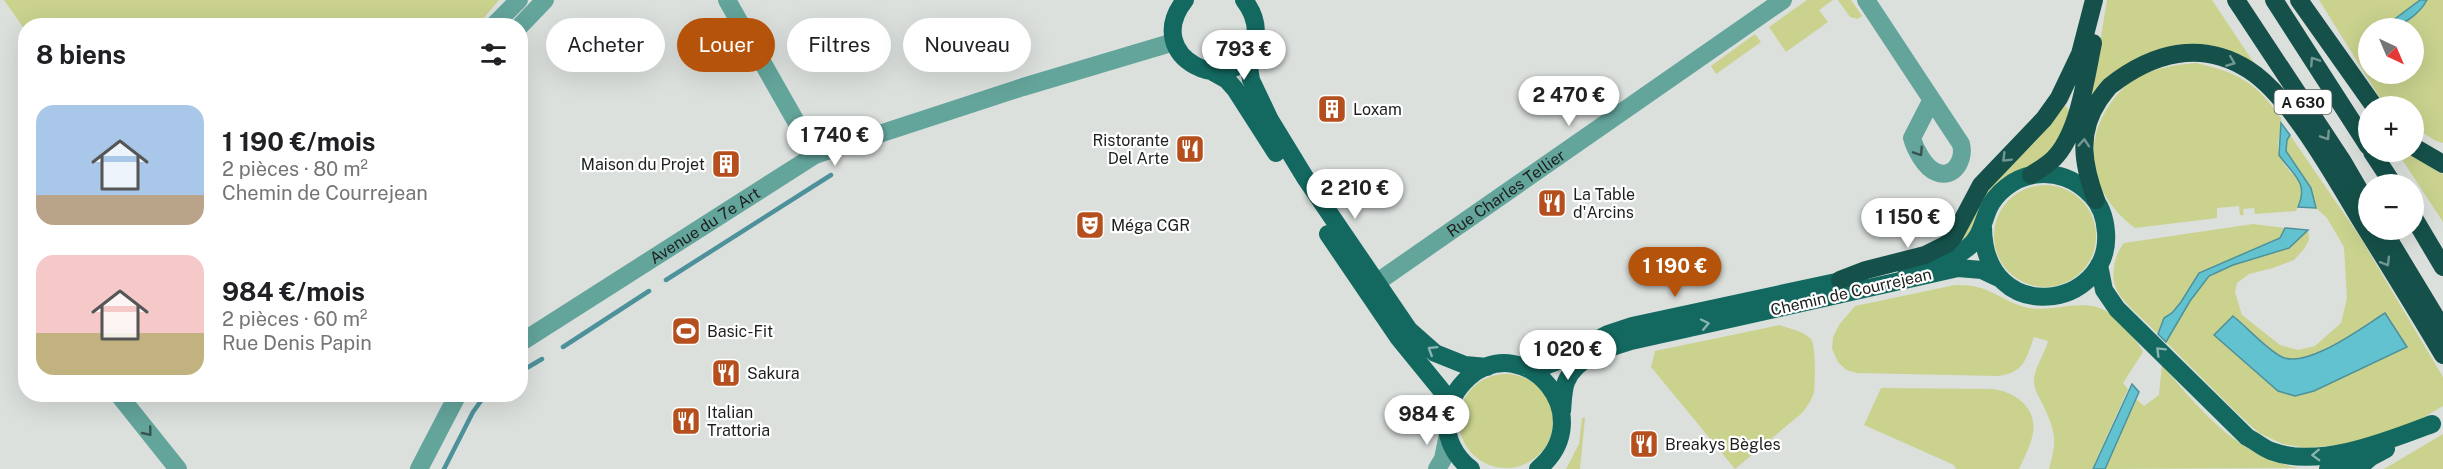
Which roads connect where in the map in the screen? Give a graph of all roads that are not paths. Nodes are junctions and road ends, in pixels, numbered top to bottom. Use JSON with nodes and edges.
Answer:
{"nodes":[{"id":1,"x":519,"y":0,"type":"edge"},
{"id":2,"x":545,"y":0,"type":"edge"},
{"id":3,"x":727,"y":0,"type":"edge"},
{"id":4,"x":1185,"y":0,"type":"edge"},
{"id":5,"x":1245,"y":0,"type":"edge"},
{"id":6,"x":1783,"y":0,"type":"edge"},
{"id":7,"x":1866,"y":0,"type":"edge"},
{"id":8,"x":2094,"y":0,"type":"edge"},
{"id":9,"x":2099,"y":0,"type":"edge"},
{"id":10,"x":2236,"y":0,"type":"edge"},
{"id":11,"x":2274,"y":0,"type":"edge"},
{"id":12,"x":2299,"y":0,"type":"edge"},
{"id":13,"x":502,"y":18,"type":"edge"},
{"id":14,"x":528,"y":18,"type":"edge"},
{"id":15,"x":1174,"y":42,"type":"junction"},
{"id":16,"x":1252,"y":47,"type":"junction"},
{"id":17,"x":1211,"y":71,"type":"junction"},
{"id":18,"x":2367,"y":96,"type":"edge"},
{"id":19,"x":1931,"y":101,"type":"dead end"},
{"id":20,"x":2358,"y":130,"type":"edge"},
{"id":21,"x":2424,"y":153,"type":"edge"},
{"id":22,"x":815,"y":155,"type":"junction"},
{"id":23,"x":2443,"y":164,"type":"edge"},
{"id":24,"x":2031,"y":175,"type":"junction"},
{"id":25,"x":2358,"y":188,"type":"edge"},
{"id":26,"x":2096,"y":200,"type":"junction"},
{"id":27,"x":2424,"y":223,"type":"edge"},
{"id":28,"x":1983,"y":227,"type":"junction"},
{"id":29,"x":2424,"y":235,"type":"edge"},
{"id":30,"x":2389,"y":240,"type":"edge"},
{"id":31,"x":2443,"y":249,"type":"edge"},
{"id":32,"x":2099,"y":265,"type":"junction"},
{"id":33,"x":2443,"y":267,"type":"edge"},
{"id":34,"x":1999,"y":278,"type":"junction"},
{"id":35,"x":1840,"y":280,"type":"junction"},
{"id":36,"x":1376,"y":283,"type":"junction"},
{"id":37,"x":2443,"y":329,"type":"edge"},
{"id":38,"x":528,"y":338,"type":"edge"},
{"id":39,"x":2443,"y":355,"type":"edge"},
{"id":40,"x":1520,"y":366,"type":"junction"},
{"id":41,"x":1487,"y":367,"type":"junction"},
{"id":42,"x":124,"y":402,"type":"edge"},
{"id":43,"x":454,"y":402,"type":"edge"},
{"id":44,"x":1448,"y":410,"type":"junction"},
{"id":45,"x":1562,"y":411,"type":"junction"},
{"id":46,"x":2438,"y":421,"type":"edge"},
{"id":47,"x":1448,"y":434,"type":"junction"},
{"id":48,"x":2371,"y":457,"type":"junction"},
{"id":49,"x":1544,"y":466,"type":"edge"},
{"id":50,"x":178,"y":469,"type":"edge"},
{"id":51,"x":419,"y":469,"type":"edge"},
{"id":52,"x":1437,"y":469,"type":"edge"},
{"id":53,"x":1471,"y":469,"type":"edge"},
{"id":54,"x":2328,"y":469,"type":"edge"},
{"id":55,"x":2357,"y":469,"type":"edge"}],
"edges":[{"from":1,"to":13,"type":"street"},
{"from":2,"to":14,"type":"street"},
{"from":3,"to":22,"type":"street"},
{"from":4,"to":15,"type":"main road"},
{"from":5,"to":16,"type":"main road"},
{"from":6,"to":36,"type":"street","name":"Rue Charles Tellier"},
{"from":7,"to":19,"type":"street"},
{"from":8,"to":35,"type":"highway","one_way":true},
{"from":9,"to":24,"type":"highway"},
{"from":10,"to":25,"type":"highway","number":"A 630","one_way":true},
{"from":20,"to":11,"type":"highway","number":"A 630","one_way":true},
{"from":12,"to":18,"type":"highway"},
{"from":15,"to":17,"type":"main road"},
{"from":15,"to":22,"type":"street","name":"Avenue du 7e Art"},
{"from":16,"to":17,"type":"main road"},
{"from":16,"to":36,"type":"main road"},
{"from":17,"to":44,"type":"main road"},
{"from":21,"to":23,"type":"highway"},
{"from":22,"to":38,"type":"street","name":"Avenue du 7e Art"},
{"from":24,"to":26,"type":"main road"},
{"from":24,"to":28,"type":"main road"},
{"from":26,"to":32,"type":"main road"},
{"from":26,"to":39,"type":"highway","one_way":true},
{"from":27,"to":31,"type":"highway"},
{"from":28,"to":34,"type":"main road"},
{"from":28,"to":35,"type":"main road","name":"Chemin de Courrejean"},
{"from":29,"to":33,"type":"highway"},
{"from":30,"to":37,"type":"highway"},
{"from":32,"to":34,"type":"main road"},
{"from":46,"to":32,"type":"main road","one_way":true},
{"from":45,"to":34,"type":"main road","name":"Chemin de Courrejean","one_way":true},
{"from":35,"to":40,"type":"main road","name":"Chemin de Courrejean"},
{"from":41,"to":36,"type":"main road","one_way":true},
{"from":40,"to":41,"type":"main road","name":"Chemin de Courrejean"},
{"from":40,"to":45,"type":"main road"},
{"from":41,"to":44,"type":"main road"},
{"from":42,"to":50,"type":"street","one_way":true},
{"from":43,"to":51,"type":"street"},
{"from":44,"to":47,"type":"main road"},
{"from":45,"to":49,"type":"main road","name":"Chemin de Courrejean"},
{"from":46,"to":48,"type":"main road"},
{"from":47,"to":52,"type":"street"},
{"from":47,"to":53,"type":"main road"},
{"from":48,"to":54,"type":"main road"},
{"from":48,"to":55,"type":"main road"}]}
